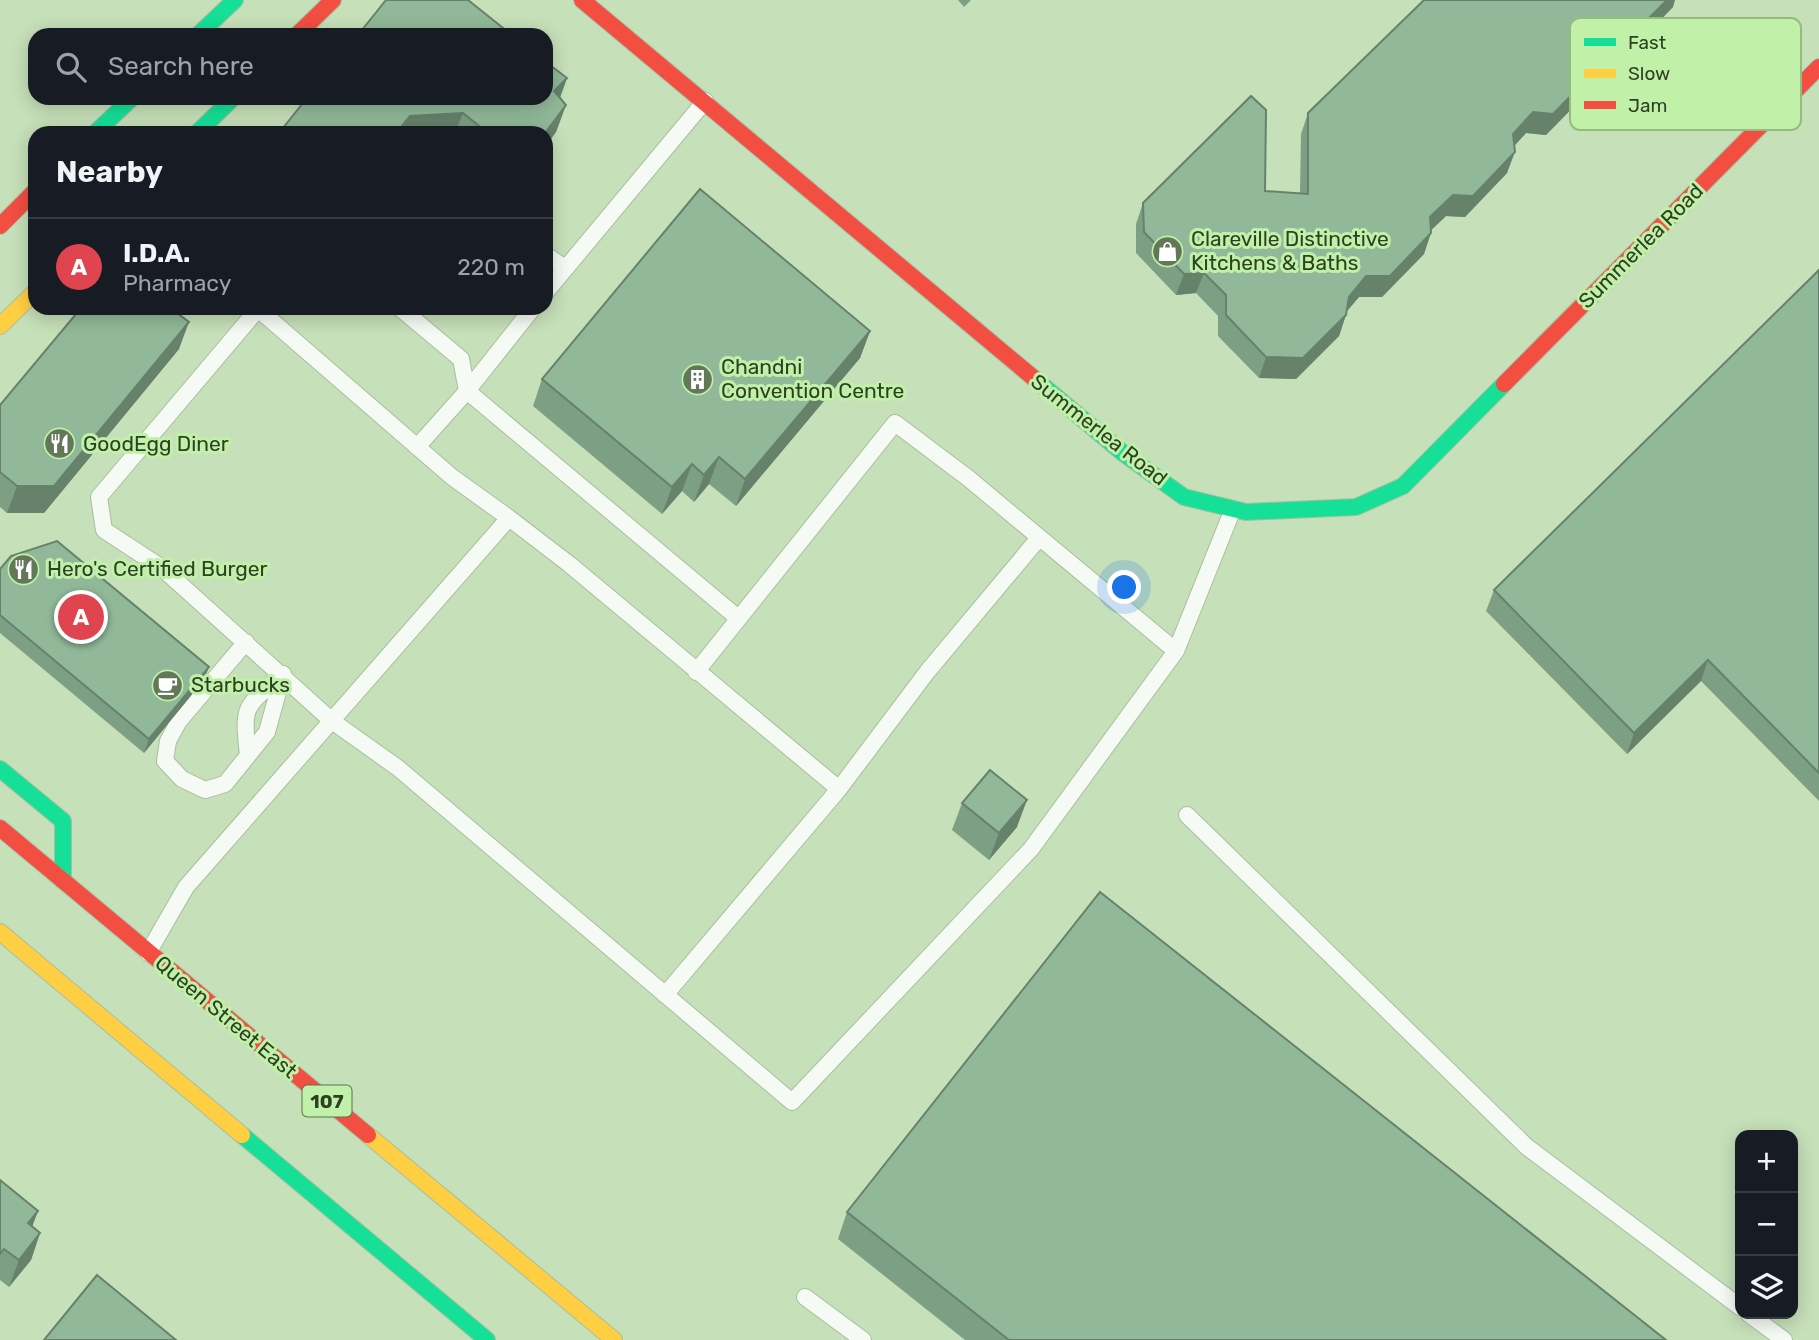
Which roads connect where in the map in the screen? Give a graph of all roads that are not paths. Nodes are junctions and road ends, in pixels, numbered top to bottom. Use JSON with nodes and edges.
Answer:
{"nodes":[{"id":1,"x":235,"y":0,"type":"edge"},
{"id":2,"x":332,"y":0,"type":"edge"},
{"id":3,"x":582,"y":0,"type":"edge"},
{"id":4,"x":205,"y":28,"type":"edge"},
{"id":5,"x":304,"y":28,"type":"edge"},
{"id":6,"x":1819,"y":67,"type":"edge"},
{"id":7,"x":1801,"y":85,"type":"edge"},
{"id":8,"x":705,"y":102,"type":"junction"},
{"id":9,"x":125,"y":105,"type":"edge"},
{"id":10,"x":226,"y":105,"type":"edge"},
{"id":11,"x":102,"y":126,"type":"edge"},
{"id":12,"x":204,"y":126,"type":"edge"},
{"id":13,"x":1756,"y":130,"type":"edge"},
{"id":14,"x":28,"y":198,"type":"edge"},
{"id":15,"x":0,"y":226,"type":"edge"},
{"id":16,"x":553,"y":260,"type":"edge"},
{"id":17,"x":565,"y":268,"type":"junction"},
{"id":18,"x":553,"y":283,"type":"edge"},
{"id":19,"x":28,"y":299,"type":"edge"},
{"id":20,"x":251,"y":315,"type":"edge"},
{"id":21,"x":265,"y":315,"type":"edge"},
{"id":22,"x":408,"y":315,"type":"edge"},
{"id":23,"x":527,"y":315,"type":"edge"},
{"id":24,"x":0,"y":326,"type":"edge"},
{"id":25,"x":467,"y":391,"type":"junction"},
{"id":26,"x":417,"y":447,"type":"junction"},
{"id":27,"x":1233,"y":509,"type":"junction"},
{"id":28,"x":509,"y":518,"type":"junction"},
{"id":29,"x":1039,"y":538,"type":"junction"},
{"id":30,"x":738,"y":618,"type":"junction"},
{"id":31,"x":246,"y":642,"type":"junction"},
{"id":32,"x":1176,"y":651,"type":"junction"},
{"id":33,"x":696,"y":673,"type":"junction"},
{"id":34,"x":283,"y":674,"type":"junction"},
{"id":35,"x":332,"y":721,"type":"junction"},
{"id":36,"x":248,"y":755,"type":"junction"},
{"id":37,"x":0,"y":769,"type":"edge"},
{"id":38,"x":839,"y":789,"type":"junction"},
{"id":39,"x":1188,"y":815,"type":"dead end"},
{"id":40,"x":0,"y":828,"type":"edge"},
{"id":41,"x":63,"y":881,"type":"junction"},
{"id":42,"x":0,"y":932,"type":"edge"},
{"id":43,"x":148,"y":953,"type":"junction"},
{"id":44,"x":665,"y":995,"type":"junction"},
{"id":45,"x":805,"y":1297,"type":"dead end"},
{"id":46,"x":1735,"y":1303,"type":"edge"},
{"id":47,"x":1756,"y":1319,"type":"edge"},
{"id":48,"x":487,"y":1340,"type":"edge"},
{"id":49,"x":614,"y":1340,"type":"edge"},
{"id":50,"x":863,"y":1340,"type":"edge"},
{"id":51,"x":1784,"y":1340,"type":"edge"}],
"edges":[{"from":1,"to":4,"type":"street"},
{"from":2,"to":5,"type":"street"},
{"from":3,"to":8,"type":"street","name":"Summerlea Road"},
{"from":6,"to":7,"type":"street","name":"Summerlea Road"},
{"from":8,"to":17,"type":"lane"},
{"from":8,"to":27,"type":"street","name":"Summerlea Road"},
{"from":9,"to":11,"type":"street"},
{"from":10,"to":12,"type":"street"},
{"from":13,"to":27,"type":"street","name":"Summerlea Road"},
{"from":14,"to":15,"type":"street"},
{"from":16,"to":17,"type":"lane"},
{"from":17,"to":18,"type":"lane"},
{"from":19,"to":24,"type":"street"},
{"from":20,"to":31,"type":"lane"},
{"from":21,"to":26,"type":"lane"},
{"from":22,"to":25,"type":"lane"},
{"from":23,"to":25,"type":"lane"},
{"from":25,"to":26,"type":"lane"},
{"from":25,"to":30,"type":"lane"},
{"from":26,"to":28,"type":"lane"},
{"from":27,"to":32,"type":"lane"},
{"from":28,"to":33,"type":"lane"},
{"from":28,"to":35,"type":"lane"},
{"from":29,"to":30,"type":"lane"},
{"from":29,"to":32,"type":"lane"},
{"from":29,"to":38,"type":"lane"},
{"from":30,"to":33,"type":"lane"},
{"from":31,"to":34,"type":"lane"},
{"from":31,"to":36,"type":"lane"},
{"from":32,"to":44,"type":"lane"},
{"from":33,"to":38,"type":"lane"},
{"from":34,"to":35,"type":"lane"},
{"from":34,"to":36,"type":"lane"},
{"from":34,"to":36,"type":"lane"},
{"from":35,"to":43,"type":"lane"},
{"from":35,"to":44,"type":"lane"},
{"from":37,"to":41,"type":"street"},
{"from":38,"to":44,"type":"lane"},
{"from":39,"to":46,"type":"lane"},
{"from":40,"to":41,"type":"street","name":"Queen Street East","number":"107"},
{"from":41,"to":43,"type":"street","name":"Queen Street East","number":"107"},
{"from":42,"to":48,"type":"street"},
{"from":43,"to":49,"type":"street","name":"Queen Street East","number":"107"},
{"from":45,"to":50,"type":"lane"},
{"from":47,"to":51,"type":"lane"}]}
